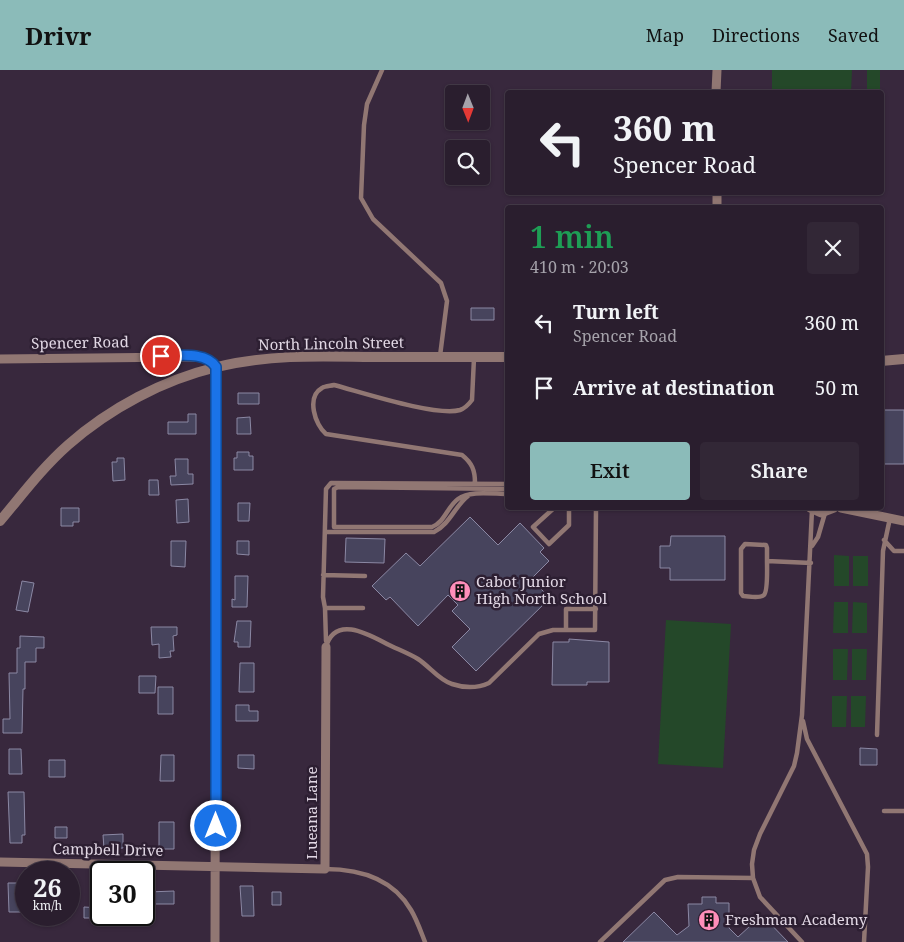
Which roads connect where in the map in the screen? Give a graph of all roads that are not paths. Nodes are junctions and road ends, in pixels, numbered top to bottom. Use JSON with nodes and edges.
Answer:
{"nodes":[{"id":1,"x":382,"y":70,"type":"edge"},
{"id":2,"x":717,"y":70,"type":"edge"},
{"id":3,"x":716,"y":90,"type":"edge"},
{"id":4,"x":439,"y":357,"type":"junction"},
{"id":5,"x":474,"y":357,"type":"junction"},
{"id":6,"x":505,"y":357,"type":"edge"},
{"id":7,"x":0,"y":359,"type":"edge"},
{"id":8,"x":904,"y":359,"type":"edge"},
{"id":9,"x":884,"y":360,"type":"edge"},
{"id":10,"x":216,"y":367,"type":"junction"},
{"id":11,"x":475,"y":483,"type":"junction"},
{"id":12,"x":505,"y":484,"type":"edge"},
{"id":13,"x":505,"y":488,"type":"edge"},
{"id":14,"x":471,"y":494,"type":"junction"},
{"id":15,"x":505,"y":494,"type":"edge"},
{"id":16,"x":552,"y":510,"type":"edge"},
{"id":17,"x":569,"y":510,"type":"edge"},
{"id":18,"x":596,"y":510,"type":"edge"},
{"id":19,"x":812,"y":510,"type":"edge"},
{"id":20,"x":816,"y":510,"type":"edge"},
{"id":21,"x":830,"y":510,"type":"edge"},
{"id":22,"x":865,"y":510,"type":"edge"},
{"id":23,"x":825,"y":512,"type":"junction"},
{"id":24,"x":890,"y":518,"type":"junction"},
{"id":25,"x":0,"y":521,"type":"edge"},
{"id":26,"x":904,"y":521,"type":"edge"},
{"id":27,"x":326,"y":532,"type":"junction"},
{"id":28,"x":884,"y":540,"type":"junction"},
{"id":29,"x":812,"y":546,"type":"junction"},
{"id":30,"x":904,"y":551,"type":"edge"},
{"id":31,"x":767,"y":561,"type":"junction"},
{"id":32,"x":811,"y":563,"type":"junction"},
{"id":33,"x":323,"y":575,"type":"junction"},
{"id":34,"x":364,"y":576,"type":"dead end"},
{"id":35,"x":325,"y":608,"type":"junction"},
{"id":36,"x":363,"y":608,"type":"dead end"},
{"id":37,"x":596,"y":609,"type":"junction"},
{"id":38,"x":566,"y":630,"type":"junction"},
{"id":39,"x":326,"y":647,"type":"junction"},
{"id":40,"x":802,"y":715,"type":"junction"},
{"id":41,"x":877,"y":735,"type":"dead end"},
{"id":42,"x":884,"y":811,"type":"dead end"},
{"id":43,"x":904,"y":811,"type":"edge"},
{"id":44,"x":0,"y":862,"type":"edge"},
{"id":45,"x":216,"y":866,"type":"junction"},
{"id":46,"x":325,"y":869,"type":"junction"},
{"id":47,"x":753,"y":878,"type":"junction"},
{"id":48,"x":215,"y":942,"type":"edge"},
{"id":49,"x":425,"y":942,"type":"edge"},
{"id":50,"x":600,"y":942,"type":"edge"},
{"id":51,"x":802,"y":942,"type":"edge"},
{"id":52,"x":864,"y":942,"type":"edge"}],
"edges":[{"from":1,"to":4,"type":"lane"},
{"from":2,"to":3,"type":"street"},
{"from":4,"to":5,"type":"street","name":"North Lincoln Street"},
{"from":4,"to":10,"type":"street","name":"North Lincoln Street"},
{"from":5,"to":6,"type":"street","name":"North Lincoln Street"},
{"from":5,"to":11,"type":"lane"},
{"from":7,"to":10,"type":"street","name":"Spencer Road"},
{"from":8,"to":9,"type":"street"},
{"from":10,"to":25,"type":"street","name":"North Lincoln Street"},
{"from":10,"to":45,"type":"street"},
{"from":11,"to":12,"type":"lane"},
{"from":11,"to":27,"type":"lane"},
{"from":13,"to":14,"type":"lane"},
{"from":14,"to":15,"type":"lane"},
{"from":14,"to":27,"type":"lane"},
{"from":16,"to":17,"type":"lane"},
{"from":18,"to":37,"type":"lane"},
{"from":19,"to":29,"type":"lane"},
{"from":20,"to":23,"type":"street"},
{"from":21,"to":23,"type":"street"},
{"from":22,"to":24,"type":"street"},
{"from":23,"to":29,"type":"lane"},
{"from":24,"to":26,"type":"street"},
{"from":24,"to":28,"type":"lane"},
{"from":27,"to":33,"type":"lane"},
{"from":28,"to":30,"type":"lane"},
{"from":28,"to":41,"type":"lane"},
{"from":29,"to":32,"type":"lane"},
{"from":31,"to":31,"type":"lane"},
{"from":31,"to":32,"type":"lane"},
{"from":32,"to":40,"type":"lane"},
{"from":33,"to":34,"type":"lane"},
{"from":33,"to":35,"type":"lane"},
{"from":35,"to":36,"type":"lane"},
{"from":35,"to":39,"type":"lane"},
{"from":37,"to":38,"type":"lane"},
{"from":37,"to":38,"type":"lane"},
{"from":38,"to":39,"type":"lane"},
{"from":39,"to":46,"type":"street","name":"Lueana Lane"},
{"from":40,"to":47,"type":"lane"},
{"from":40,"to":52,"type":"lane"},
{"from":42,"to":43,"type":"lane"},
{"from":44,"to":45,"type":"street","name":"Campbell Drive"},
{"from":45,"to":46,"type":"street","name":"Lueana Lane"},
{"from":45,"to":48,"type":"street"},
{"from":46,"to":49,"type":"lane"},
{"from":47,"to":50,"type":"lane"},
{"from":47,"to":51,"type":"lane"}]}
